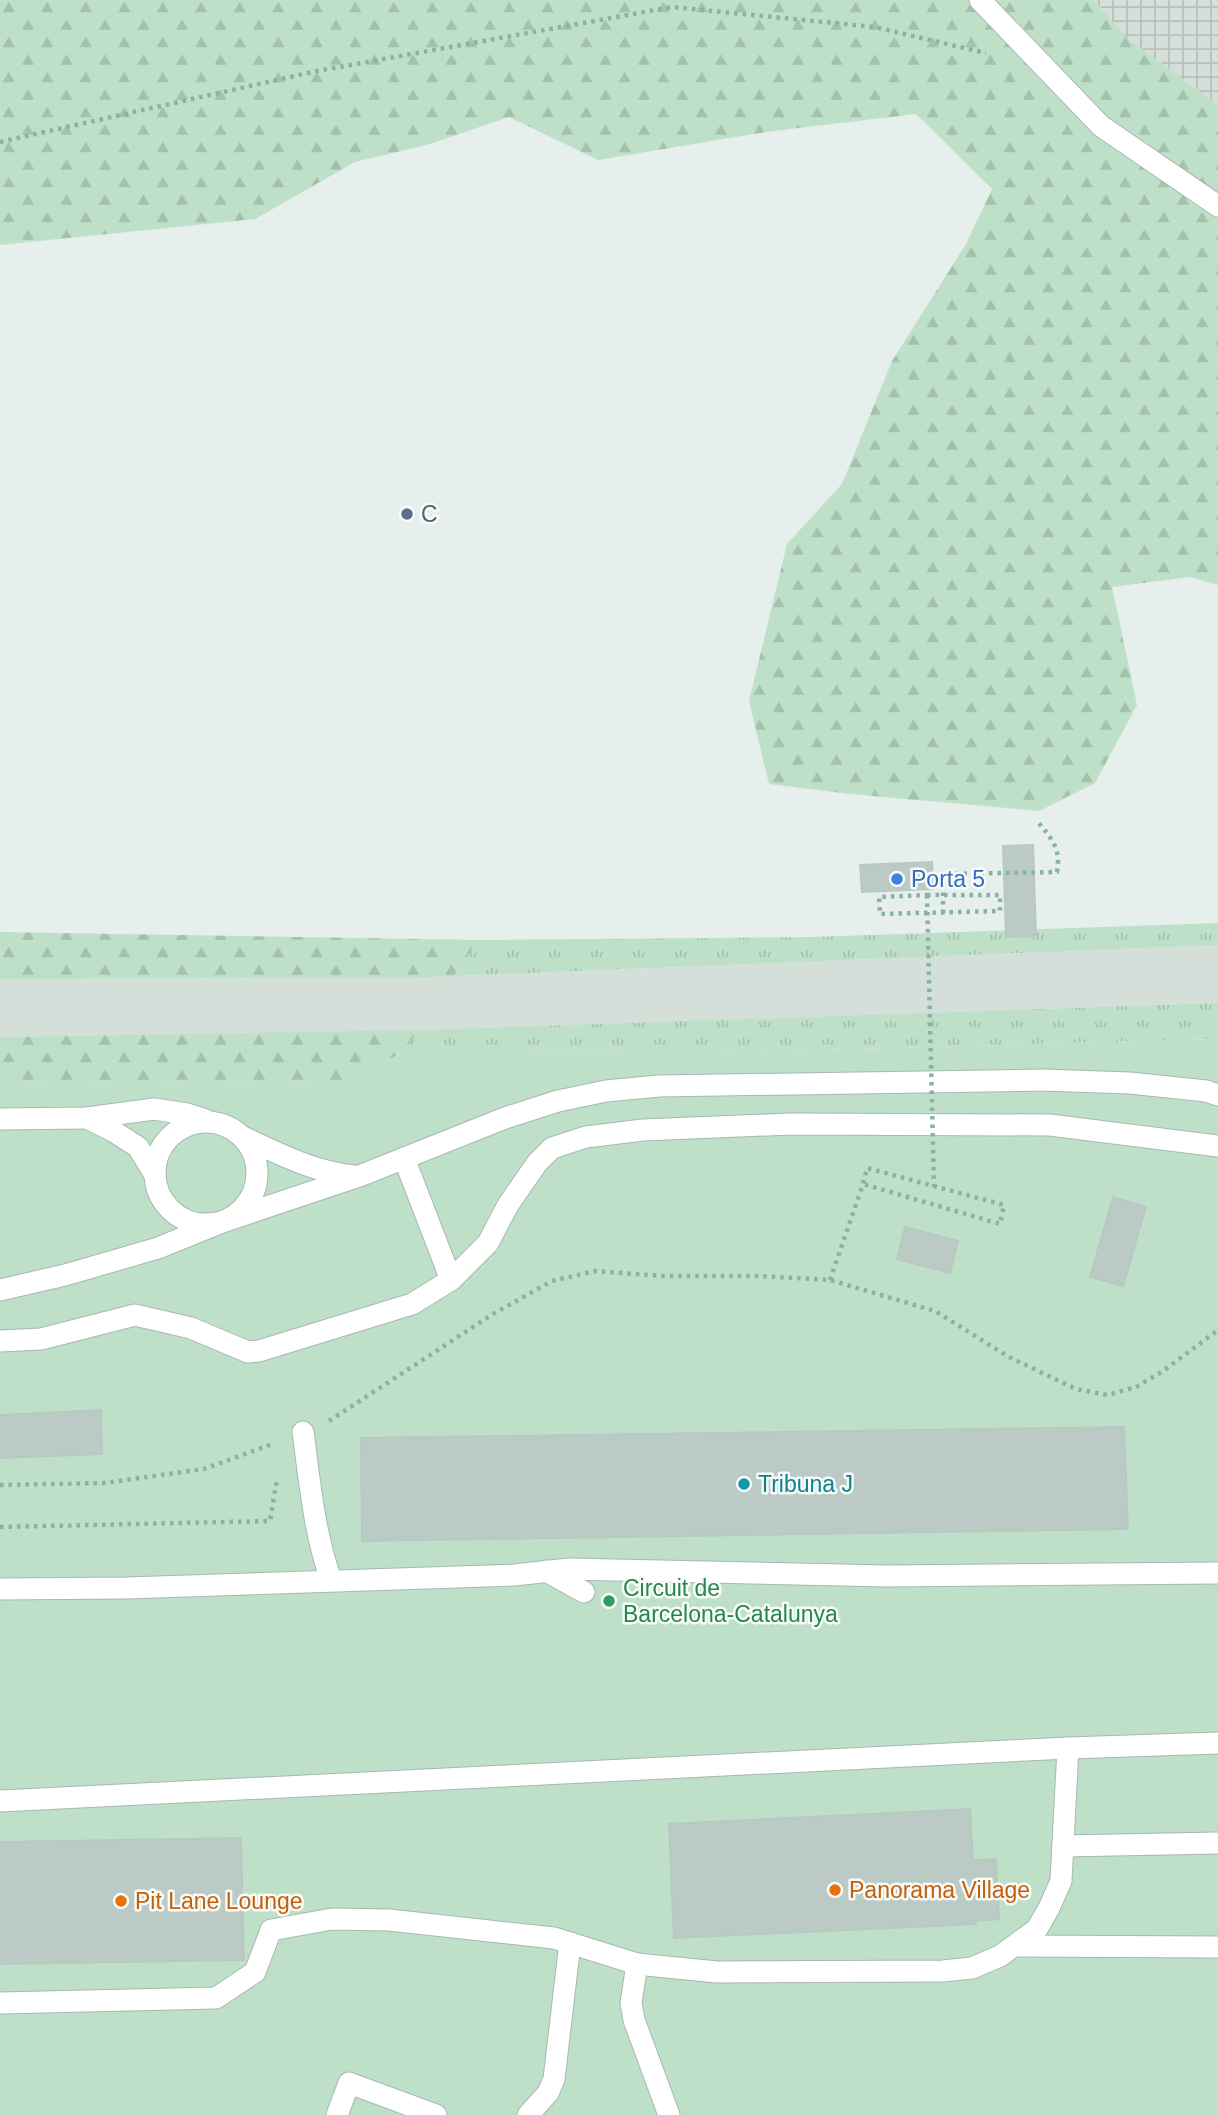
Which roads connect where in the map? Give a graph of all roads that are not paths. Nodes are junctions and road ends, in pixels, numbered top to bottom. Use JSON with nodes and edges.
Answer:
{"nodes":[{"id":1,"x":980,"y":0,"type":"edge"},
{"id":2,"x":1218,"y":206,"type":"edge"},
{"id":3,"x":1218,"y":1095,"type":"edge"},
{"id":4,"x":87,"y":1118,"type":"junction"},
{"id":5,"x":0,"y":1119,"type":"edge"},
{"id":6,"x":217,"y":1123,"type":"junction"},
{"id":7,"x":240,"y":1135,"type":"junction"},
{"id":8,"x":1218,"y":1146,"type":"edge"},
{"id":9,"x":404,"y":1158,"type":"junction"},
{"id":10,"x":155,"y":1175,"type":"junction"},
{"id":11,"x":356,"y":1176,"type":"junction"},
{"id":12,"x":222,"y":1222,"type":"junction"},
{"id":13,"x":451,"y":1280,"type":"junction"},
{"id":14,"x":0,"y":1290,"type":"edge"},
{"id":15,"x":0,"y":1341,"type":"edge"},
{"id":16,"x":303,"y":1432,"type":"road end"},
{"id":17,"x":547,"y":1572,"type":"junction"},
{"id":18,"x":1218,"y":1573,"type":"edge"},
{"id":19,"x":331,"y":1580,"type":"junction"},
{"id":20,"x":0,"y":1589,"type":"edge"},
{"id":21,"x":584,"y":1592,"type":"dead end"},
{"id":22,"x":1218,"y":1743,"type":"edge"},
{"id":23,"x":1068,"y":1748,"type":"junction"},
{"id":24,"x":0,"y":1801,"type":"edge"},
{"id":25,"x":1218,"y":1843,"type":"edge"},
{"id":26,"x":1063,"y":1846,"type":"junction"},
{"id":27,"x":570,"y":1943,"type":"junction"},
{"id":28,"x":1016,"y":1946,"type":"junction"},
{"id":29,"x":1218,"y":1947,"type":"edge"},
{"id":30,"x":637,"y":1964,"type":"junction"},
{"id":31,"x":0,"y":2003,"type":"edge"},
{"id":32,"x":337,"y":2115,"type":"edge"},
{"id":33,"x":436,"y":2115,"type":"edge"},
{"id":34,"x":528,"y":2115,"type":"edge"},
{"id":35,"x":668,"y":2115,"type":"edge"}],
"edges":[{"from":1,"to":2,"type":"street"},
{"from":3,"to":9,"type":"street"},
{"from":4,"to":5,"type":"street"},
{"from":4,"to":6,"type":"street"},
{"from":4,"to":10,"type":"street"},
{"from":6,"to":7,"type":"street"},
{"from":6,"to":10,"type":"street"},
{"from":7,"to":11,"type":"street"},
{"from":7,"to":12,"type":"street"},
{"from":8,"to":13,"type":"street"},
{"from":9,"to":11,"type":"street"},
{"from":9,"to":13,"type":"street"},
{"from":10,"to":12,"type":"street"},
{"from":11,"to":12,"type":"street"},
{"from":12,"to":14,"type":"street"},
{"from":13,"to":15,"type":"street"},
{"from":16,"to":19,"type":"street"},
{"from":17,"to":18,"type":"street"},
{"from":17,"to":19,"type":"street"},
{"from":17,"to":21,"type":"street"},
{"from":19,"to":20,"type":"street"},
{"from":22,"to":23,"type":"street"},
{"from":23,"to":24,"type":"street"},
{"from":23,"to":26,"type":"street"},
{"from":25,"to":26,"type":"street"},
{"from":26,"to":28,"type":"street"},
{"from":27,"to":30,"type":"street"},
{"from":27,"to":31,"type":"street"},
{"from":27,"to":34,"type":"street"},
{"from":28,"to":29,"type":"street"},
{"from":28,"to":30,"type":"street"},
{"from":30,"to":35,"type":"street"},
{"from":32,"to":33,"type":"street"}]}
